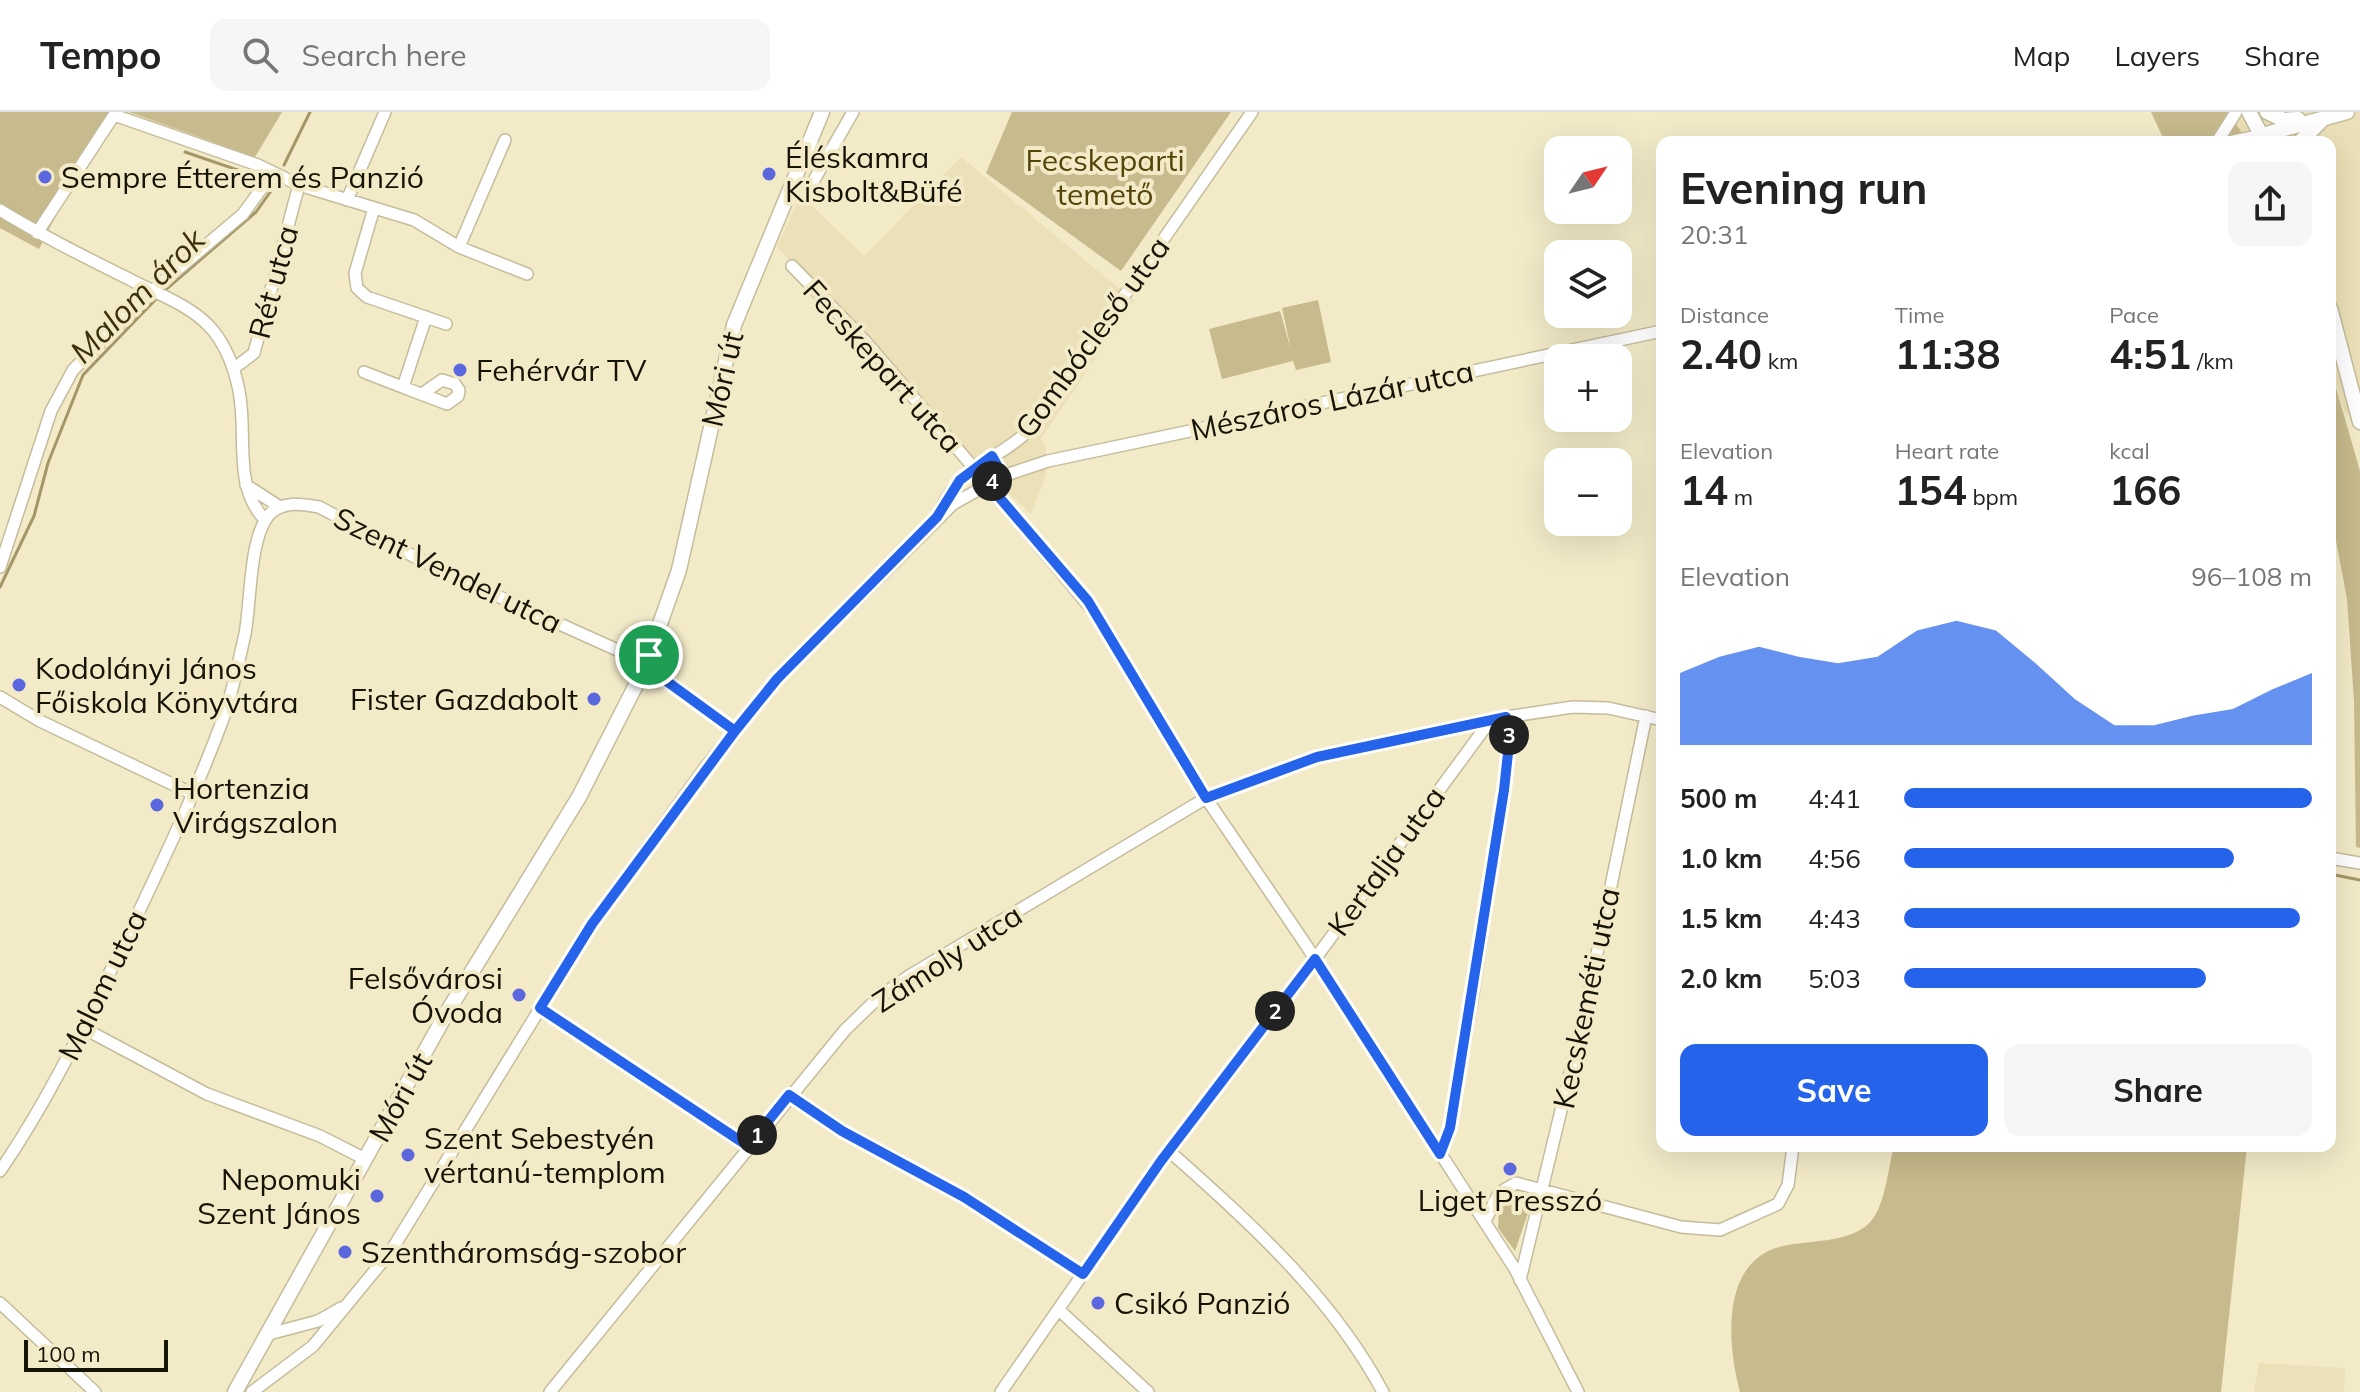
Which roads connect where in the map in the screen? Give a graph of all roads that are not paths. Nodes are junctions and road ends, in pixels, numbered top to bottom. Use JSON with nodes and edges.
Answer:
{"nodes":[{"id":1,"x":385,"y":112,"type":"edge"},
{"id":2,"x":822,"y":112,"type":"edge"},
{"id":3,"x":852,"y":112,"type":"edge"},
{"id":4,"x":1252,"y":112,"type":"edge"},
{"id":5,"x":2236,"y":112,"type":"edge"},
{"id":6,"x":2249,"y":112,"type":"edge"},
{"id":7,"x":2267,"y":112,"type":"edge"},
{"id":8,"x":2347,"y":112,"type":"edge"},
{"id":9,"x":2322,"y":120,"type":"junction"},
{"id":10,"x":2221,"y":136,"type":"edge"},
{"id":11,"x":2262,"y":136,"type":"edge"},
{"id":12,"x":2270,"y":136,"type":"edge"},
{"id":13,"x":2306,"y":136,"type":"edge"},
{"id":14,"x":505,"y":140,"type":"dead end"},
{"id":15,"x":272,"y":174,"type":"junction"},
{"id":16,"x":299,"y":185,"type":"junction"},
{"id":17,"x":810,"y":187,"type":"dead end"},
{"id":18,"x":347,"y":200,"type":"junction"},
{"id":19,"x":374,"y":208,"type":"junction"},
{"id":20,"x":0,"y":210,"type":"edge"},
{"id":21,"x":37,"y":233,"type":"junction"},
{"id":22,"x":459,"y":247,"type":"junction"},
{"id":23,"x":792,"y":266,"type":"dead end"},
{"id":24,"x":527,"y":274,"type":"dead end"},
{"id":25,"x":152,"y":291,"type":"junction"},
{"id":26,"x":426,"y":317,"type":"junction"},
{"id":27,"x":446,"y":324,"type":"dead end"},
{"id":28,"x":2336,"y":331,"type":"edge"},
{"id":29,"x":1656,"y":332,"type":"edge"},
{"id":30,"x":233,"y":369,"type":"junction"},
{"id":31,"x":364,"y":372,"type":"dead end"},
{"id":32,"x":403,"y":387,"type":"junction"},
{"id":33,"x":422,"y":394,"type":"dead end"},
{"id":34,"x":2360,"y":422,"type":"edge"},
{"id":35,"x":992,"y":456,"type":"junction"},
{"id":36,"x":969,"y":470,"type":"junction"},
{"id":37,"x":1003,"y":476,"type":"junction"},
{"id":38,"x":246,"y":485,"type":"junction"},
{"id":39,"x":982,"y":486,"type":"junction"},
{"id":40,"x":280,"y":507,"type":"junction"},
{"id":41,"x":937,"y":517,"type":"junction"},
{"id":42,"x":265,"y":520,"type":"junction"},
{"id":43,"x":0,"y":567,"type":"edge"},
{"id":44,"x":649,"y":655,"type":"junction"},
{"id":45,"x":633,"y":657,"type":"junction"},
{"id":46,"x":654,"y":672,"type":"junction"},
{"id":47,"x":639,"y":679,"type":"junction"},
{"id":48,"x":0,"y":697,"type":"edge"},
{"id":49,"x":1646,"y":716,"type":"junction"},
{"id":50,"x":1506,"y":717,"type":"junction"},
{"id":51,"x":1656,"y":718,"type":"edge"},
{"id":52,"x":1490,"y":721,"type":"junction"},
{"id":53,"x":735,"y":731,"type":"junction"},
{"id":54,"x":191,"y":793,"type":"junction"},
{"id":55,"x":1206,"y":798,"type":"junction"},
{"id":56,"x":2336,"y":859,"type":"edge"},
{"id":57,"x":2360,"y":863,"type":"edge"},
{"id":58,"x":1315,"y":959,"type":"junction"},
{"id":59,"x":540,"y":1008,"type":"junction"},
{"id":60,"x":83,"y":1028,"type":"junction"},
{"id":61,"x":789,"y":1095,"type":"junction"},
{"id":62,"x":748,"y":1146,"type":"junction"},
{"id":63,"x":1168,"y":1150,"type":"junction"},
{"id":64,"x":1792,"y":1152,"type":"edge"},
{"id":65,"x":1440,"y":1154,"type":"junction"},
{"id":66,"x":365,"y":1159,"type":"junction"},
{"id":67,"x":0,"y":1171,"type":"edge"},
{"id":68,"x":1542,"y":1189,"type":"junction"},
{"id":69,"x":1485,"y":1221,"type":"junction"},
{"id":70,"x":1083,"y":1274,"type":"junction"},
{"id":71,"x":1520,"y":1280,"type":"junction"},
{"id":72,"x":0,"y":1303,"type":"edge"},
{"id":73,"x":348,"y":1303,"type":"junction"},
{"id":74,"x":1059,"y":1310,"type":"junction"},
{"id":75,"x":269,"y":1334,"type":"junction"},
{"id":76,"x":95,"y":1392,"type":"edge"},
{"id":77,"x":235,"y":1392,"type":"edge"},
{"id":78,"x":252,"y":1392,"type":"edge"},
{"id":79,"x":550,"y":1392,"type":"edge"},
{"id":80,"x":1001,"y":1392,"type":"edge"},
{"id":81,"x":1148,"y":1392,"type":"edge"},
{"id":82,"x":1383,"y":1392,"type":"edge"},
{"id":83,"x":1578,"y":1392,"type":"edge"}],
"edges":[{"from":1,"to":18,"type":"street"},
{"from":2,"to":44,"type":"main road","name":"Móri út"},
{"from":3,"to":17,"type":"street"},
{"from":4,"to":35,"type":"street","name":"Gombócleső utca"},
{"from":5,"to":10,"type":"street"},
{"from":6,"to":11,"type":"main road"},
{"from":7,"to":9,"type":"main road"},
{"from":8,"to":9,"type":"main road"},
{"from":9,"to":12,"type":"main road"},
{"from":9,"to":13,"type":"main road"},
{"from":14,"to":22,"type":"street"},
{"from":15,"to":16,"type":"street"},
{"from":15,"to":21,"type":"street"},
{"from":15,"to":25,"type":"street"},
{"from":16,"to":18,"type":"street"},
{"from":16,"to":30,"type":"street","name":"Rét utca"},
{"from":18,"to":19,"type":"street"},
{"from":19,"to":22,"type":"street"},
{"from":19,"to":26,"type":"street"},
{"from":20,"to":21,"type":"street"},
{"from":21,"to":25,"type":"street"},
{"from":22,"to":24,"type":"street"},
{"from":23,"to":36,"type":"street","name":"Fecskepart utca"},
{"from":25,"to":30,"type":"street"},
{"from":25,"to":43,"type":"street"},
{"from":26,"to":27,"type":"street"},
{"from":26,"to":32,"type":"street"},
{"from":28,"to":34,"type":"main road"},
{"from":29,"to":37,"type":"street","name":"Mészáros Lázár utca"},
{"from":30,"to":38,"type":"street"},
{"from":31,"to":32,"type":"street"},
{"from":32,"to":33,"type":"street"},
{"from":35,"to":36,"type":"street","name":"Gombócleső utca"},
{"from":35,"to":37,"type":"street"},
{"from":36,"to":39,"type":"street","name":"Fecskepart utca"},
{"from":36,"to":41,"type":"street"},
{"from":37,"to":39,"type":"street","name":"Mészáros Lázár utca"},
{"from":38,"to":40,"type":"street"},
{"from":38,"to":42,"type":"street"},
{"from":39,"to":41,"type":"street","name":"Mészáros Lázár utca"},
{"from":39,"to":55,"type":"street"},
{"from":40,"to":42,"type":"street"},
{"from":40,"to":45,"type":"street","name":"Szent Vendel utca"},
{"from":41,"to":53,"type":"street"},
{"from":42,"to":54,"type":"street","name":"Malom utca"},
{"from":44,"to":45,"type":"main road"},
{"from":44,"to":46,"type":"main road"},
{"from":45,"to":47,"type":"main road"},
{"from":46,"to":47,"type":"main road"},
{"from":46,"to":53,"type":"street"},
{"from":47,"to":66,"type":"main road","name":"Móri út"},
{"from":48,"to":54,"type":"street"},
{"from":49,"to":50,"type":"street","name":"Zámoly utca"},
{"from":49,"to":51,"type":"street","name":"Zámoly utca"},
{"from":49,"to":68,"type":"street","name":"Kecskeméti utca"},
{"from":50,"to":52,"type":"street","name":"Zámoly utca"},
{"from":50,"to":65,"type":"street"},
{"from":52,"to":55,"type":"street","name":"Zámoly utca"},
{"from":52,"to":58,"type":"street","name":"Kertalja utca"},
{"from":53,"to":59,"type":"street"},
{"from":54,"to":60,"type":"street","name":"Malom utca"},
{"from":55,"to":58,"type":"street"},
{"from":55,"to":61,"type":"street","name":"Zámoly utca"},
{"from":56,"to":57,"type":"street"},
{"from":58,"to":63,"type":"street","name":"Kertalja utca"},
{"from":58,"to":65,"type":"street"},
{"from":59,"to":62,"type":"street"},
{"from":59,"to":73,"type":"street"},
{"from":60,"to":66,"type":"street"},
{"from":60,"to":67,"type":"street","name":"Malom utca"},
{"from":61,"to":62,"type":"street","name":"Zámoly utca"},
{"from":61,"to":70,"type":"street"},
{"from":62,"to":79,"type":"street","name":"Zámoly utca"},
{"from":63,"to":70,"type":"street","name":"Kertalja utca"},
{"from":63,"to":82,"type":"street"},
{"from":64,"to":68,"type":"street"},
{"from":65,"to":69,"type":"street"},
{"from":66,"to":75,"type":"main road","name":"Móri út"},
{"from":68,"to":69,"type":"street"},
{"from":68,"to":71,"type":"street","name":"Kecskeméti utca"},
{"from":69,"to":71,"type":"street"},
{"from":70,"to":74,"type":"street","name":"Kertalja utca"},
{"from":71,"to":83,"type":"street"},
{"from":72,"to":76,"type":"street"},
{"from":73,"to":75,"type":"street"},
{"from":73,"to":78,"type":"street"},
{"from":74,"to":80,"type":"street","name":"Kertalja utca"},
{"from":74,"to":81,"type":"street"},
{"from":75,"to":77,"type":"main road","name":"Móri út"}]}
